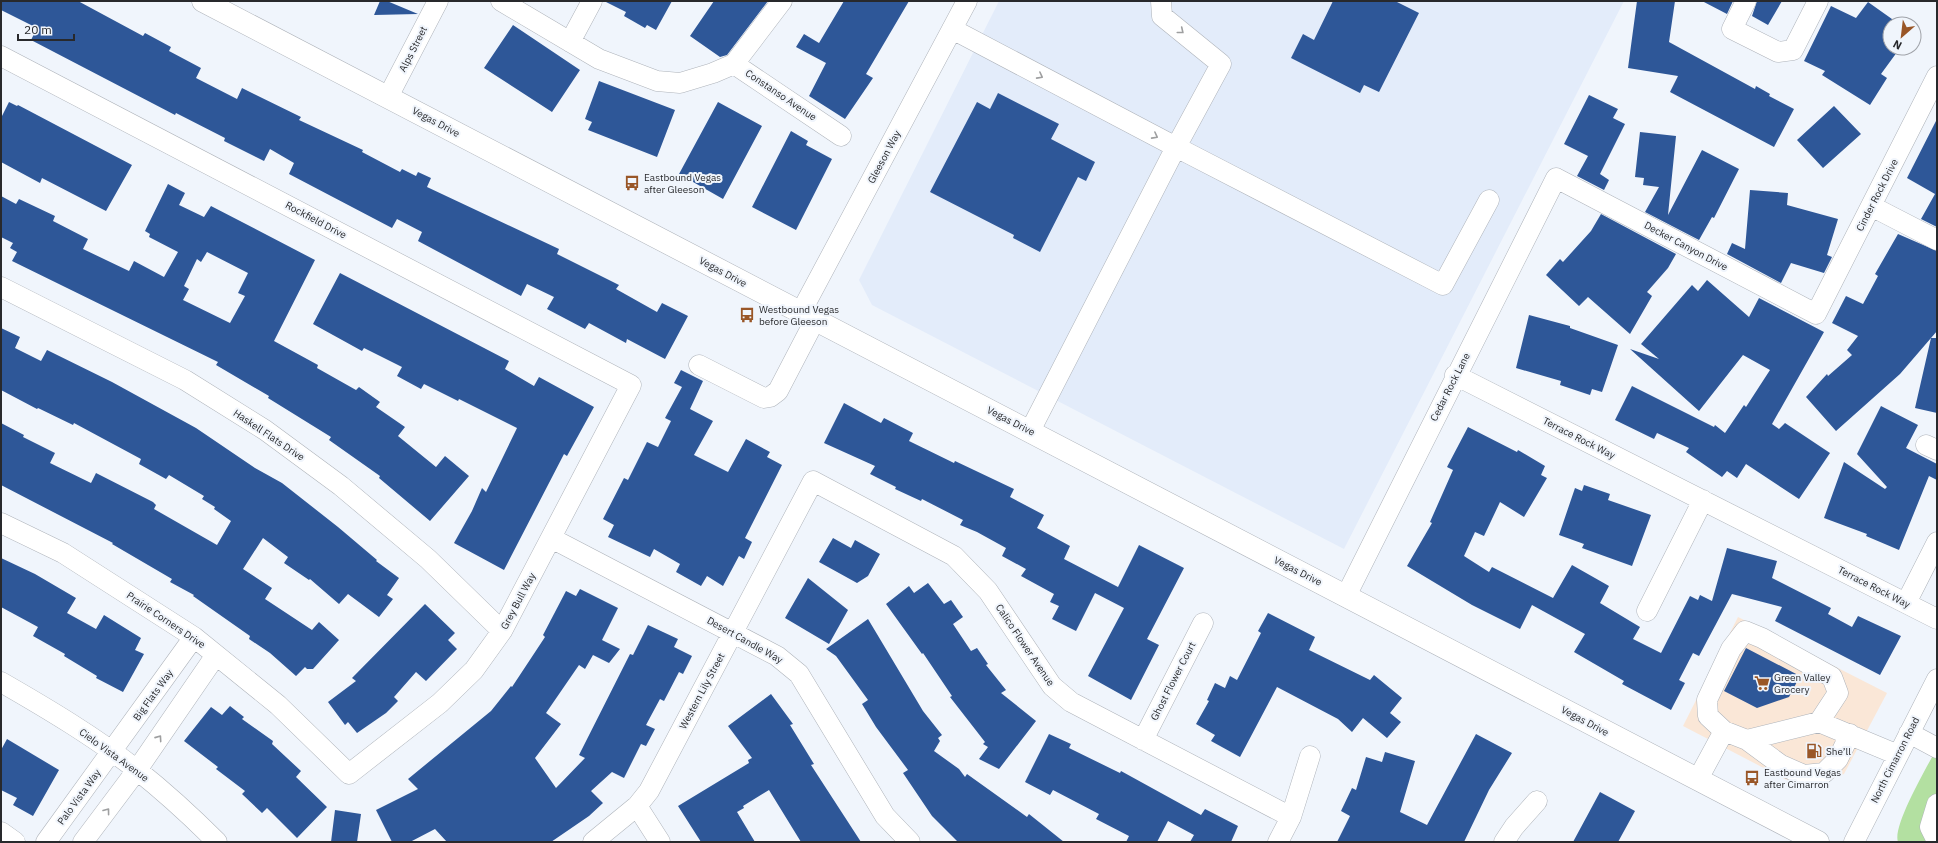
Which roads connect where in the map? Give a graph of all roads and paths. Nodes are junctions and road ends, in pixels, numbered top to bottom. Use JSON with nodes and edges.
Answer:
{"nodes":[{"id":1,"x":203,"y":1,"type":"edge"},
{"id":2,"x":438,"y":1,"type":"edge"},
{"id":3,"x":501,"y":1,"type":"edge"},
{"id":4,"x":592,"y":1,"type":"edge"},
{"id":5,"x":782,"y":1,"type":"edge"},
{"id":6,"x":967,"y":1,"type":"edge"},
{"id":7,"x":1161,"y":1,"type":"edge"},
{"id":8,"x":1746,"y":1,"type":"edge"},
{"id":9,"x":1818,"y":1,"type":"edge"},
{"id":10,"x":952,"y":29,"type":"junction"},
{"id":11,"x":570,"y":42,"type":"junction"},
{"id":12,"x":1,"y":56,"type":"edge"},
{"id":13,"x":734,"y":64,"type":"junction"},
{"id":14,"x":1937,"y":76,"type":"edge"},
{"id":15,"x":388,"y":97,"type":"junction"},
{"id":16,"x":841,"y":136,"type":"dead end"},
{"id":17,"x":1176,"y":147,"type":"junction"},
{"id":18,"x":1556,"y":178,"type":"joint"},
{"id":19,"x":1489,"y":200,"type":"dead end"},
{"id":20,"x":1871,"y":206,"type":"junction"},
{"id":21,"x":1937,"y":240,"type":"edge"},
{"id":22,"x":1,"y":287,"type":"edge"},
{"id":23,"x":1816,"y":314,"type":"joint"},
{"id":24,"x":808,"y":316,"type":"junction"},
{"id":25,"x":700,"y":365,"type":"dead end"},
{"id":26,"x":1455,"y":375,"type":"junction"},
{"id":27,"x":631,"y":384,"type":"joint"},
{"id":28,"x":1030,"y":431,"type":"junction"},
{"id":29,"x":813,"y":481,"type":"joint"},
{"id":30,"x":1703,"y":500,"type":"junction"},
{"id":31,"x":1,"y":523,"type":"edge"},
{"id":32,"x":551,"y":538,"type":"junction"},
{"id":33,"x":1937,"y":542,"type":"edge"},
{"id":34,"x":1346,"y":596,"type":"junction"},
{"id":35,"x":1906,"y":603,"type":"junction"},
{"id":36,"x":1647,"y":611,"type":"dead end"},
{"id":37,"x":1937,"y":619,"type":"edge"},
{"id":38,"x":1203,"y":623,"type":"dead end"},
{"id":39,"x":502,"y":631,"type":"junction"},
{"id":40,"x":733,"y":633,"type":"junction"},
{"id":41,"x":194,"y":638,"type":"junction"},
{"id":42,"x":216,"y":655,"type":"junction"},
{"id":43,"x":1937,"y":679,"type":"edge"},
{"id":44,"x":1,"y":682,"type":"edge"},
{"id":45,"x":1819,"y":722,"type":"junction"},
{"id":46,"x":1724,"y":731,"type":"junction"},
{"id":47,"x":1909,"y":733,"type":"junction"},
{"id":48,"x":1850,"y":734,"type":"junction"},
{"id":49,"x":1143,"y":740,"type":"junction"},
{"id":50,"x":1747,"y":740,"type":"junction"},
{"id":51,"x":1937,"y":748,"type":"edge"},
{"id":52,"x":112,"y":752,"type":"junction"},
{"id":53,"x":1898,"y":755,"type":"junction"},
{"id":54,"x":1310,"y":756,"type":"dead end"},
{"id":55,"x":137,"y":770,"type":"junction"},
{"id":56,"x":349,"y":774,"type":"joint"},
{"id":57,"x":1698,"y":779,"type":"junction"},
{"id":58,"x":1537,"y":801,"type":"dead end"},
{"id":59,"x":1937,"y":804,"type":"edge"},
{"id":60,"x":637,"y":806,"type":"junction"},
{"id":61,"x":1291,"y":817,"type":"junction"},
{"id":62,"x":1,"y":832,"type":"edge"},
{"id":63,"x":1937,"y":841,"type":"edge"},
{"id":64,"x":15,"y":842,"type":"edge"},
{"id":65,"x":46,"y":842,"type":"edge"},
{"id":66,"x":83,"y":842,"type":"edge"},
{"id":67,"x":217,"y":842,"type":"edge"},
{"id":68,"x":593,"y":842,"type":"edge"},
{"id":69,"x":660,"y":842,"type":"edge"},
{"id":70,"x":910,"y":842,"type":"edge"},
{"id":71,"x":1278,"y":842,"type":"edge"},
{"id":72,"x":1504,"y":842,"type":"edge"},
{"id":73,"x":1818,"y":842,"type":"edge"},
{"id":74,"x":1854,"y":842,"type":"edge"}],
"edges":[{"from":1,"to":15,"type":"main road","name":"Vegas Drive"},
{"from":2,"to":15,"type":"street","name":"Alps Street"},
{"from":3,"to":11,"type":"street","name":"Constanso Avenue"},
{"from":4,"to":11,"type":"street"},
{"from":5,"to":13,"type":"street"},
{"from":6,"to":10,"type":"street","name":"Gleeson Way"},
{"from":7,"to":17,"type":"street","one_way":true},
{"from":8,"to":9,"type":"street"},
{"from":10,"to":17,"type":"street","one_way":true},
{"from":10,"to":24,"type":"street","name":"Gleeson Way"},
{"from":11,"to":13,"type":"street","name":"Constanso Avenue"},
{"from":12,"to":27,"type":"street","name":"Rockfield Drive"},
{"from":13,"to":16,"type":"street","name":"Constanso Avenue"},
{"from":14,"to":20,"type":"street","name":"Cinder Rock Drive"},
{"from":15,"to":24,"type":"main road","name":"Vegas Drive"},
{"from":17,"to":19,"type":"street"},
{"from":17,"to":28,"type":"street"},
{"from":18,"to":23,"type":"street","name":"Decker Canyon Drive"},
{"from":18,"to":26,"type":"street","name":"Cedar Rock Lane"},
{"from":20,"to":21,"type":"street"},
{"from":20,"to":23,"type":"street","name":"Cinder Rock Drive"},
{"from":22,"to":39,"type":"street","name":"Haskell Flats Drive"},
{"from":24,"to":25,"type":"street","name":"Gleeson Way"},
{"from":24,"to":28,"type":"main road","name":"Vegas Drive"},
{"from":26,"to":30,"type":"street","name":"Terrace Rock Way"},
{"from":26,"to":34,"type":"street","name":"Cedar Rock Lane"},
{"from":27,"to":32,"type":"street","name":"Grey Bull Way"},
{"from":28,"to":34,"type":"main road","name":"Vegas Drive"},
{"from":29,"to":40,"type":"street","name":"Western Lily Street"},
{"from":29,"to":49,"type":"street","name":"Calico Flower Avenue"},
{"from":30,"to":35,"type":"street","name":"Terrace Rock Way"},
{"from":30,"to":36,"type":"street"},
{"from":31,"to":41,"type":"street","name":"Prairie Corners Drive"},
{"from":32,"to":39,"type":"street","name":"Grey Bull Way"},
{"from":32,"to":40,"type":"street","name":"Desert Candle Way"},
{"from":33,"to":35,"type":"street"},
{"from":34,"to":57,"type":"main road","name":"Vegas Drive"},
{"from":35,"to":37,"type":"street","name":"Terrace Rock Way"},
{"from":38,"to":49,"type":"street","name":"Ghost Flower Court"},
{"from":39,"to":56,"type":"street","name":"Grey Bull Way"},
{"from":40,"to":60,"type":"street","name":"Western Lily Street"},
{"from":40,"to":70,"type":"street","name":"Desert Candle Way"},
{"from":41,"to":42,"type":"street","name":"Prairie Corners Drive"},
{"from":41,"to":52,"type":"street","name":"Big Flats Way"},
{"from":55,"to":42,"type":"street","one_way":true},
{"from":42,"to":56,"type":"street","name":"Prairie Corners Drive"},
{"from":43,"to":47,"type":"street","name":"North Cimarron Road"},
{"from":44,"to":52,"type":"street","name":"Cielo Vista Avenue"},
{"from":45,"to":46,"type":"street"},
{"from":45,"to":48,"type":"street"},
{"from":45,"to":50,"type":"street"},
{"from":46,"to":50,"type":"street"},
{"from":46,"to":57,"type":"street"},
{"from":47,"to":51,"type":"street"},
{"from":47,"to":53,"type":"street","name":"North Cimarron Road"},
{"from":48,"to":50,"type":"street"},
{"from":48,"to":53,"type":"street"},
{"from":49,"to":61,"type":"street","name":"Calico Flower Avenue"},
{"from":52,"to":55,"type":"street","name":"Cielo Vista Avenue"},
{"from":52,"to":65,"type":"street","name":"Palo Vista Way"},
{"from":53,"to":74,"type":"street","name":"North Cimarron Road"},
{"from":54,"to":61,"type":"street"},
{"from":66,"to":55,"type":"street","one_way":true},
{"from":55,"to":67,"type":"street","name":"Cielo Vista Avenue"},
{"from":57,"to":73,"type":"main road","name":"Vegas Drive"},
{"from":58,"to":72,"type":"street"},
{"from":59,"to":63,"type":"street"},
{"from":60,"to":68,"type":"street","name":"Western Lily Street"},
{"from":60,"to":69,"type":"street"},
{"from":61,"to":71,"type":"street"},
{"from":62,"to":64,"type":"street"}]}
